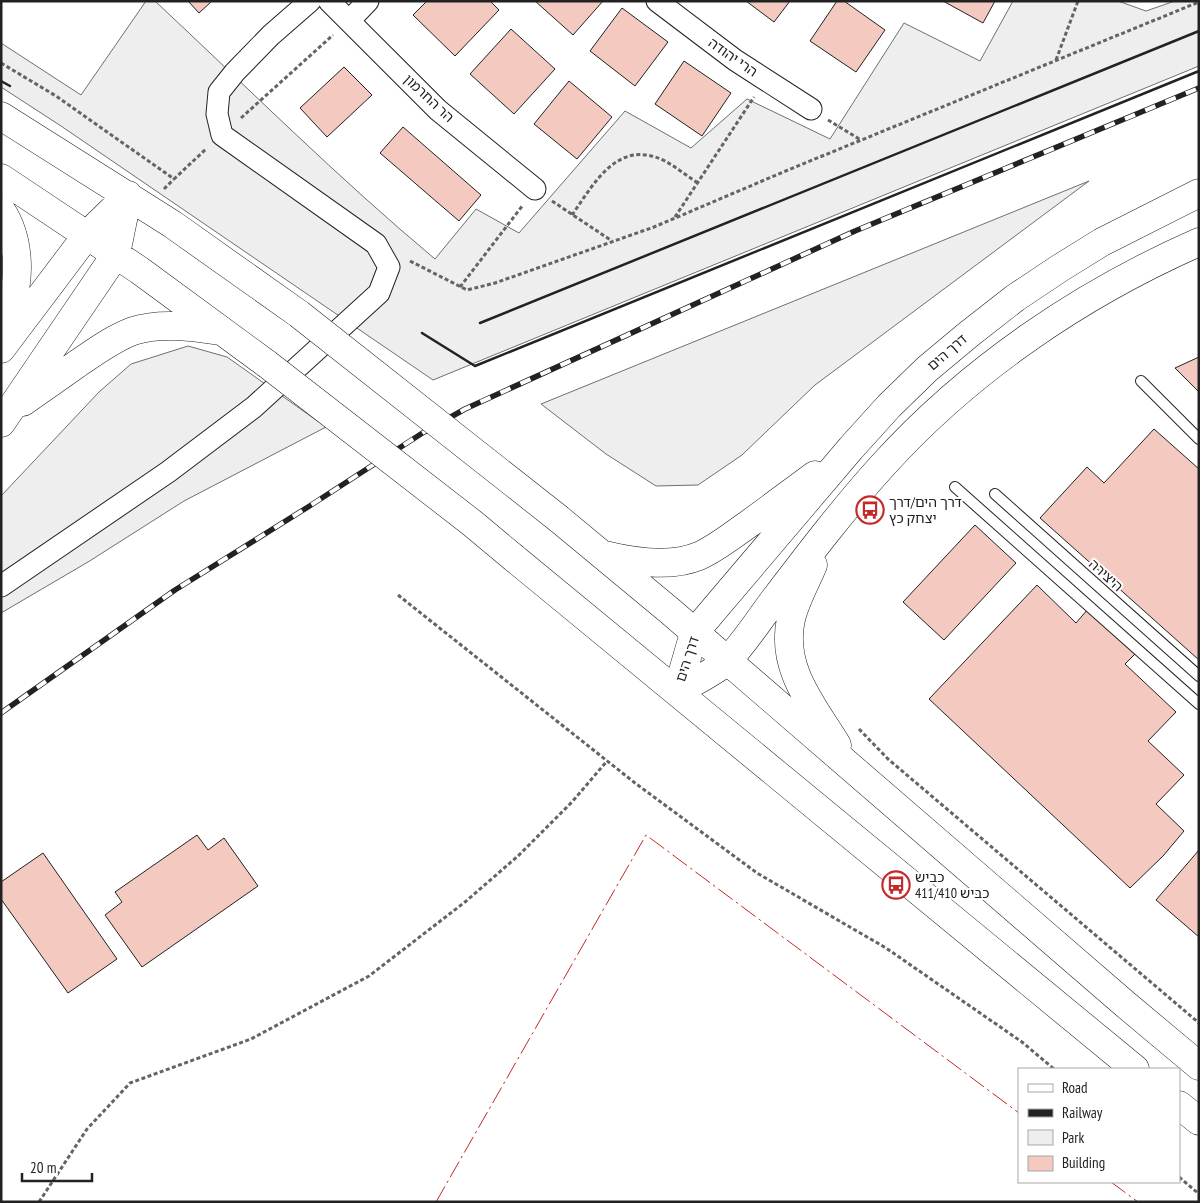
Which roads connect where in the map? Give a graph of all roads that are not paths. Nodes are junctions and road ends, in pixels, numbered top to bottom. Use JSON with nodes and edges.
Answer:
{"nodes":[{"id":1,"x":310,"y":1,"type":"edge"},
{"id":2,"x":329,"y":1,"type":"edge"},
{"id":3,"x":368,"y":1,"type":"edge"},
{"id":4,"x":657,"y":1,"type":"edge"},
{"id":5,"x":349,"y":21,"type":"junction"},
{"id":6,"x":810,"y":109,"type":"road end"},
{"id":7,"x":1,"y":116,"type":"edge"},
{"id":8,"x":1,"y":178,"type":"edge"},
{"id":9,"x":534,"y":189,"type":"road end"},
{"id":10,"x":1199,"y":193,"type":"edge"},
{"id":11,"x":128,"y":195,"type":"junction"},
{"id":12,"x":1,"y":210,"type":"edge"},
{"id":13,"x":87,"y":235,"type":"junction"},
{"id":14,"x":1199,"y":242,"type":"edge"},
{"id":15,"x":116,"y":254,"type":"junction"},
{"id":16,"x":1,"y":327,"type":"edge"},
{"id":17,"x":223,"y":332,"type":"junction"},
{"id":18,"x":1,"y":349,"type":"edge"},
{"id":19,"x":1140,"y":381,"type":"dead end"},
{"id":20,"x":6,"y":417,"type":"edge"},
{"id":21,"x":1199,"y":439,"type":"edge"},
{"id":22,"x":851,"y":448,"type":"junction"},
{"id":23,"x":955,"y":487,"type":"dead end"},
{"id":24,"x":995,"y":494,"type":"dead end"},
{"id":25,"x":827,"y":532,"type":"junction"},
{"id":26,"x":603,"y":555,"type":"junction"},
{"id":27,"x":1,"y":586,"type":"edge"},
{"id":28,"x":694,"y":633,"type":"junction"},
{"id":29,"x":727,"y":661,"type":"junction"},
{"id":30,"x":1199,"y":676,"type":"edge"},
{"id":31,"x":677,"y":692,"type":"junction"},
{"id":32,"x":1199,"y":704,"type":"edge"},
{"id":33,"x":850,"y":766,"type":"junction"},
{"id":34,"x":1199,"y":1066,"type":"edge"},
{"id":35,"x":1134,"y":1068,"type":"edge"},
{"id":36,"x":1180,"y":1106,"type":"edge"},
{"id":37,"x":1199,"y":1121,"type":"edge"}],
"edges":[{"from":1,"to":27,"type":"street"},
{"from":2,"to":5,"type":"street","name":"הר החרמון"},
{"from":3,"to":5,"type":"street"},
{"from":4,"to":6,"type":"street","name":"הרי יהודה"},
{"from":5,"to":9,"type":"street","name":"הר החרמון"},
{"from":7,"to":11,"type":"main road"},
{"from":8,"to":13,"type":"main road"},
{"from":10,"to":22,"type":"main road","name":"דרך הים"},
{"from":11,"to":13,"type":"main road"},
{"from":11,"to":15,"type":"main road"},
{"from":11,"to":26,"type":"main road","bridge":true},
{"from":12,"to":16,"type":"main road"},
{"from":13,"to":15,"type":"main road"},
{"from":13,"to":18,"type":"main road"},
{"from":14,"to":25,"type":"main road","name":"דרך הים"},
{"from":15,"to":17,"type":"main road"},
{"from":15,"to":20,"type":"main road"},
{"from":17,"to":20,"type":"main road"},
{"from":17,"to":31,"type":"main road","bridge":true},
{"from":19,"to":21,"type":"lane"},
{"from":22,"to":26,"type":"main road"},
{"from":22,"to":28,"type":"main road","name":"דרך הים"},
{"from":23,"to":32,"type":"lane"},
{"from":24,"to":30,"type":"lane","name":"היצירה"},
{"from":25,"to":29,"type":"main road","name":"דרך הים"},
{"from":25,"to":33,"type":"main road"},
{"from":26,"to":28,"type":"main road"},
{"from":28,"to":29,"type":"main road"},
{"from":28,"to":31,"type":"main road","name":"דרך הים"},
{"from":29,"to":31,"type":"main road","name":"דרך הים"},
{"from":29,"to":33,"type":"main road"},
{"from":31,"to":35,"type":"main road"},
{"from":33,"to":34,"type":"main road"},
{"from":36,"to":37,"type":"main road"}]}
